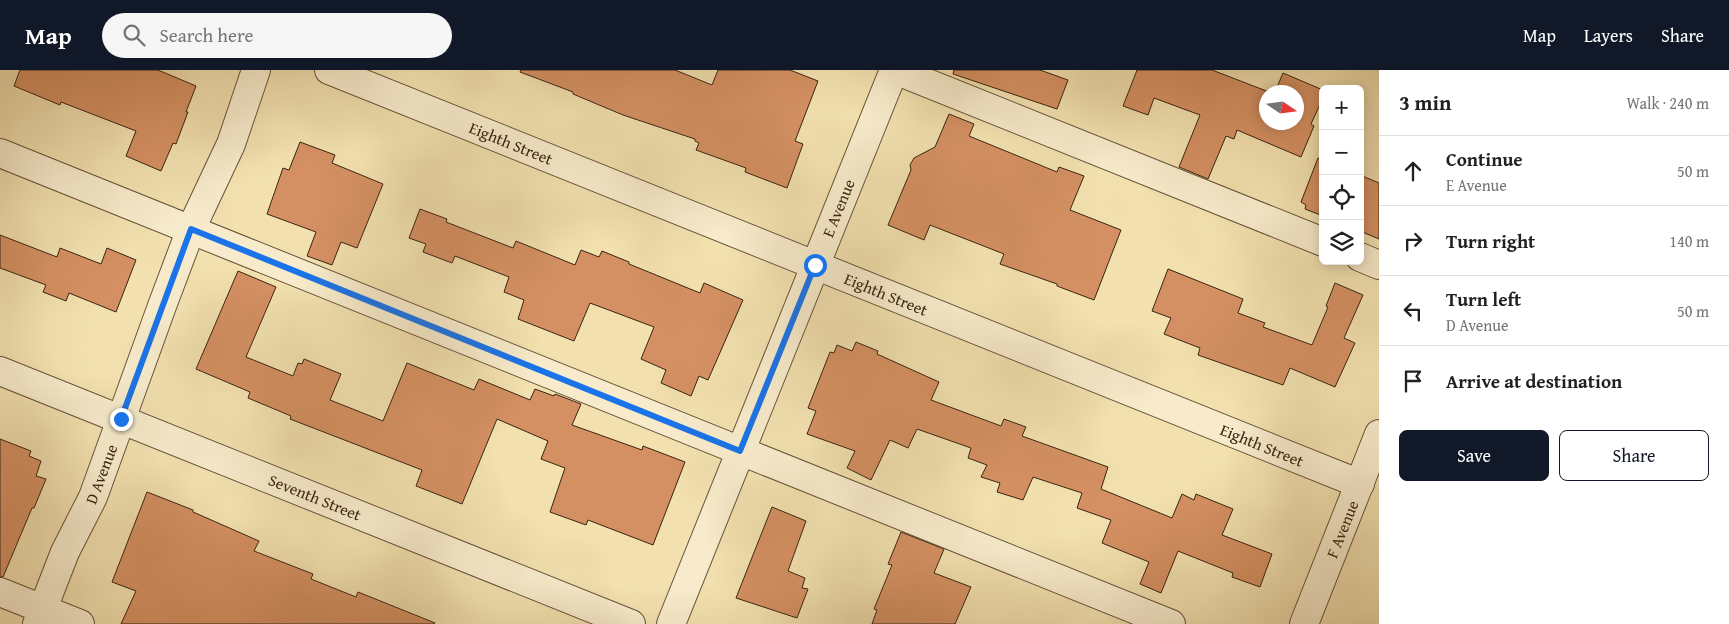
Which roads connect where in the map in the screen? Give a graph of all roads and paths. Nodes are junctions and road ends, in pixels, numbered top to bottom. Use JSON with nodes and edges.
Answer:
{"nodes":[{"id":1,"x":256,"y":70,"type":"edge"},
{"id":2,"x":329,"y":70,"type":"edge"},
{"id":3,"x":894,"y":70,"type":"edge"},
{"id":4,"x":0,"y":152,"type":"edge"},
{"id":5,"x":191,"y":229,"type":"junction"},
{"id":6,"x":1319,"y":240,"type":"edge"},
{"id":7,"x":1364,"y":259,"type":"edge"},
{"id":8,"x":815,"y":265,"type":"junction"},
{"id":9,"x":1379,"y":265,"type":"edge"},
{"id":10,"x":0,"y":371,"type":"edge"},
{"id":11,"x":121,"y":419,"type":"junction"},
{"id":12,"x":1379,"y":434,"type":"edge"},
{"id":13,"x":740,"y":451,"type":"junction"},
{"id":14,"x":1360,"y":484,"type":"junction"},
{"id":15,"x":0,"y":592,"type":"edge"},
{"id":16,"x":40,"y":616,"type":"edge"},
{"id":17,"x":80,"y":624,"type":"edge"},
{"id":18,"x":631,"y":624,"type":"edge"},
{"id":19,"x":671,"y":624,"type":"edge"},
{"id":20,"x":1171,"y":624,"type":"edge"},
{"id":21,"x":1304,"y":624,"type":"edge"}],
"edges":[{"from":1,"to":5,"type":"street","name":"D Avenue"},
{"from":2,"to":8,"type":"street","name":"Eighth Street"},
{"from":3,"to":6,"type":"street"},
{"from":3,"to":8,"type":"street","name":"E Avenue"},
{"from":4,"to":5,"type":"street"},
{"from":5,"to":11,"type":"street","name":"D Avenue"},
{"from":5,"to":13,"type":"street"},
{"from":7,"to":9,"type":"street"},
{"from":8,"to":13,"type":"street","name":"E Avenue"},
{"from":8,"to":14,"type":"street","name":"Eighth Street"},
{"from":10,"to":11,"type":"street","name":"Seventh Street"},
{"from":11,"to":16,"type":"street","name":"D Avenue"},
{"from":11,"to":18,"type":"street","name":"Seventh Street"},
{"from":12,"to":14,"type":"street","name":"F Avenue"},
{"from":13,"to":19,"type":"street","name":"E Avenue"},
{"from":13,"to":20,"type":"street"},
{"from":14,"to":21,"type":"street","name":"F Avenue"},
{"from":15,"to":16,"type":"street"},
{"from":16,"to":17,"type":"street"}]}
